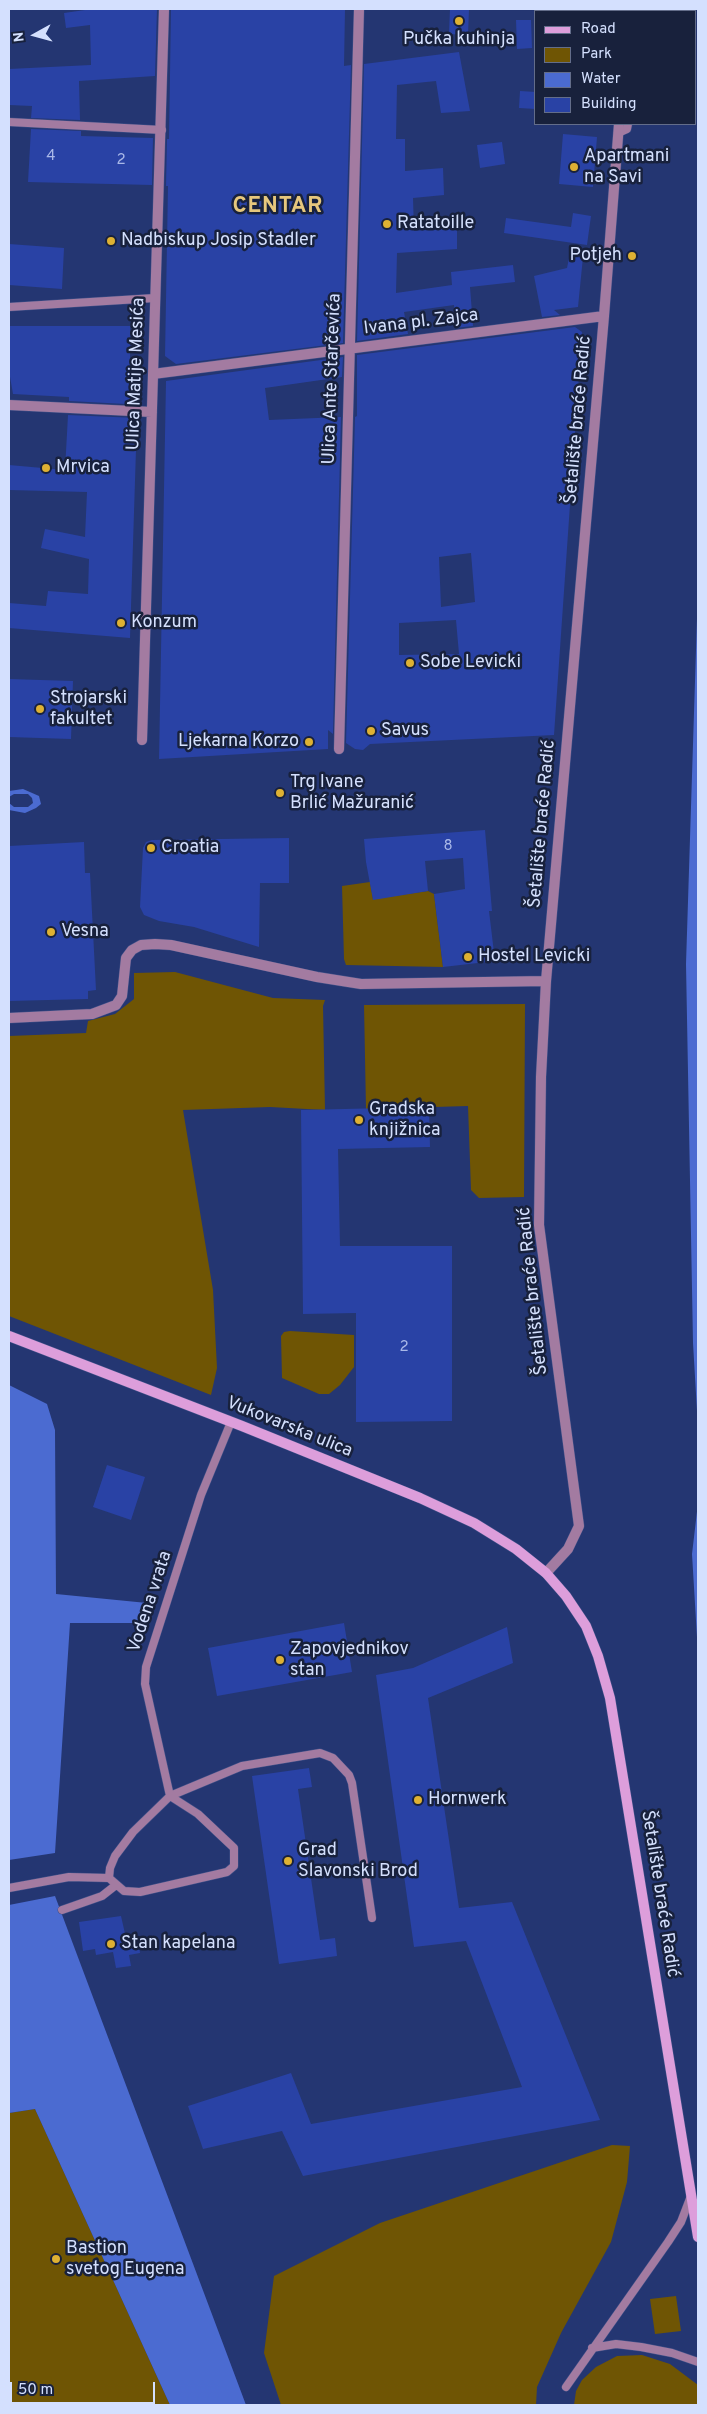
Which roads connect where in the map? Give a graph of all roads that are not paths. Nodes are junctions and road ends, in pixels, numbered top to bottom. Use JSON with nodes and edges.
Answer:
{"nodes":[{"id":1,"x":164,"y":9,"type":"edge"},
{"id":2,"x":359,"y":13,"type":"edge"},
{"id":3,"x":9,"y":122,"type":"edge"},
{"id":4,"x":628,"y":125,"type":"edge"},
{"id":5,"x":618,"y":129,"type":"edge"},
{"id":6,"x":162,"y":130,"type":"junction"},
{"id":7,"x":155,"y":298,"type":"junction"},
{"id":8,"x":9,"y":307,"type":"edge"},
{"id":9,"x":604,"y":316,"type":"junction"},
{"id":10,"x":350,"y":349,"type":"junction"},
{"id":11,"x":153,"y":374,"type":"junction"},
{"id":12,"x":9,"y":405,"type":"edge"},
{"id":13,"x":152,"y":412,"type":"junction"},
{"id":14,"x":142,"y":740,"type":"dead end"},
{"id":15,"x":338,"y":749,"type":"dead end"},
{"id":16,"x":546,"y":980,"type":"junction"},
{"id":17,"x":9,"y":1018,"type":"edge"},
{"id":18,"x":9,"y":1336,"type":"edge"},
{"id":19,"x":231,"y":1422,"type":"junction"},
{"id":20,"x":546,"y":1573,"type":"junction"},
{"id":21,"x":170,"y":1796,"type":"junction"},
{"id":22,"x":109,"y":1878,"type":"junction"},
{"id":23,"x":116,"y":1885,"type":"junction"},
{"id":24,"x":9,"y":1888,"type":"edge"},
{"id":25,"x":62,"y":1910,"type":"dead end"},
{"id":26,"x":372,"y":1918,"type":"dead end"},
{"id":27,"x":692,"y":2195,"type":"junction"},
{"id":28,"x":698,"y":2237,"type":"edge"},
{"id":29,"x":592,"y":2348,"type":"junction"},
{"id":30,"x":698,"y":2362,"type":"edge"},
{"id":31,"x":566,"y":2386,"type":"dead end"}],
"edges":[{"from":1,"to":6,"type":"street","name":"Ulica Matije Mesića"},
{"from":2,"to":10,"type":"street","name":"Ulica Ante Starčevića"},
{"from":3,"to":6,"type":"lane"},
{"from":4,"to":5,"type":"lane"},
{"from":5,"to":9,"type":"street","name":"Šetalište braće Radić"},
{"from":6,"to":7,"type":"street","name":"Ulica Matije Mesića"},
{"from":7,"to":8,"type":"lane"},
{"from":7,"to":11,"type":"street","name":"Ulica Matije Mesića"},
{"from":9,"to":10,"type":"street","name":"Ivana pl. Zajca"},
{"from":9,"to":16,"type":"street","name":"Šetalište braće Radić"},
{"from":10,"to":11,"type":"street","name":"Ivana pl. Zajca"},
{"from":10,"to":15,"type":"street","name":"Ulica Ante Starčevića"},
{"from":11,"to":13,"type":"street","name":"Ulica Matije Mesića"},
{"from":12,"to":13,"type":"street"},
{"from":13,"to":14,"type":"street","name":"Ulica Matije Mesića"},
{"from":16,"to":17,"type":"street"},
{"from":16,"to":20,"type":"street","name":"Šetalište braće Radić"},
{"from":18,"to":19,"type":"main road","name":"Vukovarska ulica"},
{"from":19,"to":20,"type":"main road","name":"Vukovarska ulica"},
{"from":19,"to":21,"type":"lane","name":"Vodena vrata"},
{"from":20,"to":27,"type":"main road","name":"Šetalište braće Radić"},
{"from":21,"to":22,"type":"lane"},
{"from":21,"to":23,"type":"lane"},
{"from":21,"to":26,"type":"lane"},
{"from":22,"to":23,"type":"lane"},
{"from":22,"to":24,"type":"lane"},
{"from":23,"to":25,"type":"lane"},
{"from":27,"to":28,"type":"main road","name":"Šetalište braće Radić"},
{"from":27,"to":29,"type":"lane"},
{"from":29,"to":30,"type":"lane"},
{"from":29,"to":31,"type":"lane"}]}
